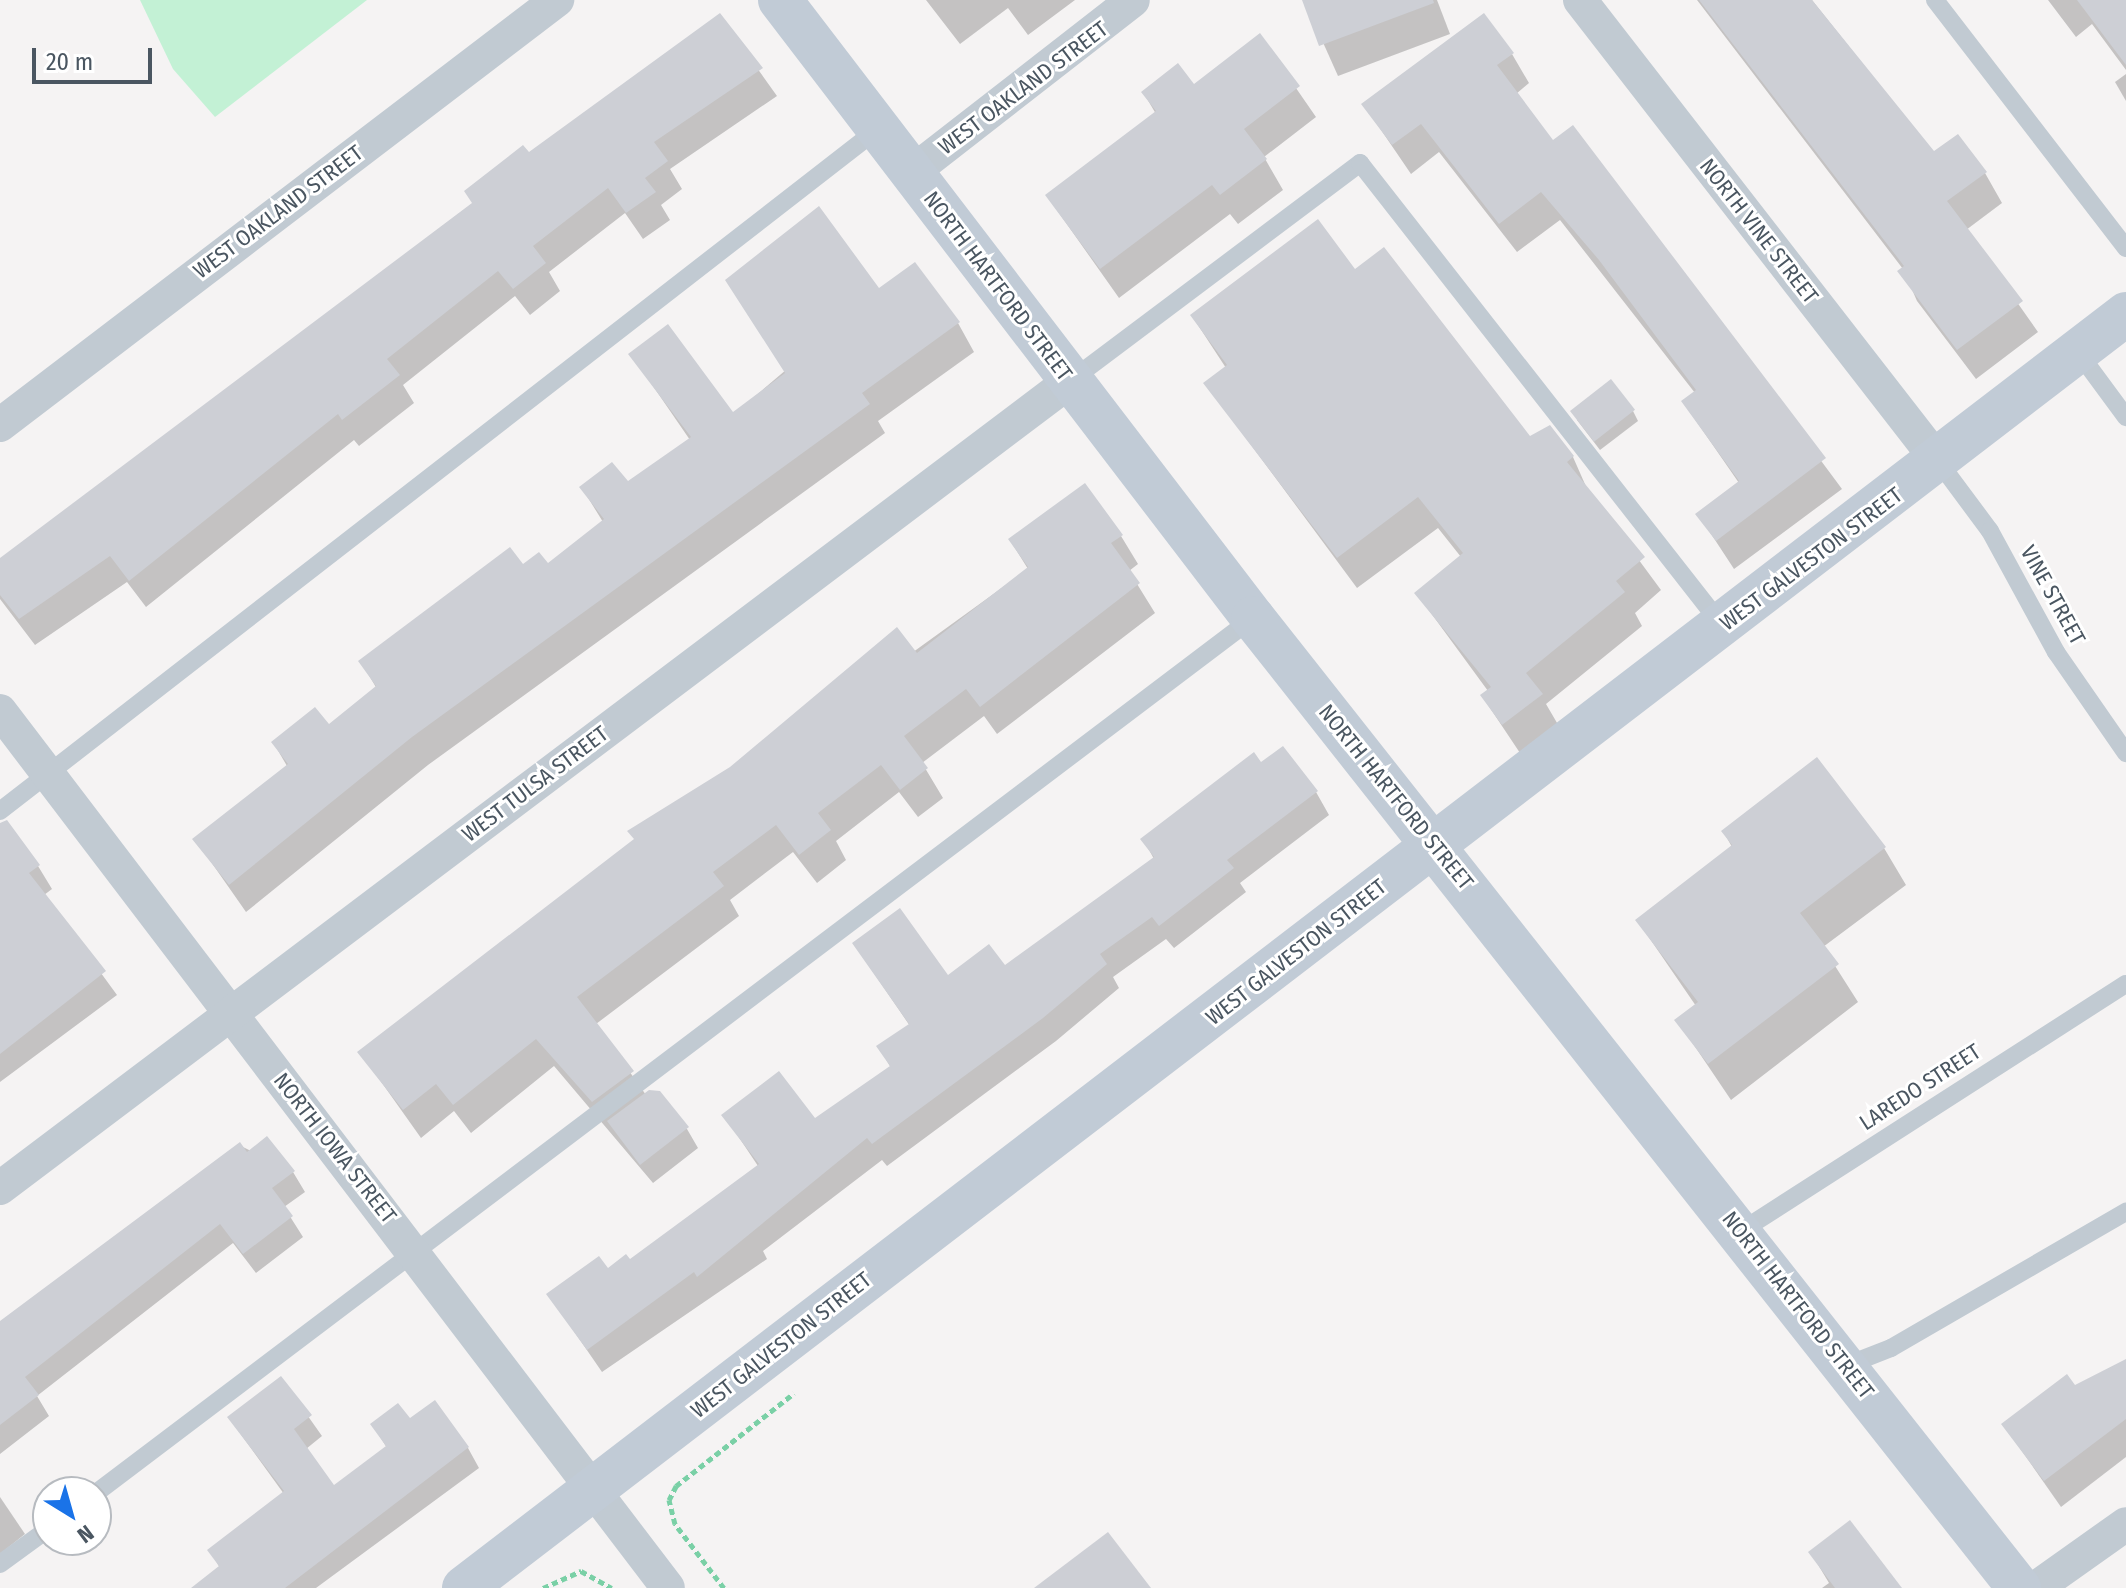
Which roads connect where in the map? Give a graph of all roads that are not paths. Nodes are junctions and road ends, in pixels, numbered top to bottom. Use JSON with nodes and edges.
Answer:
{"nodes":[{"id":1,"x":557,"y":0,"type":"edge"},
{"id":2,"x":780,"y":0,"type":"edge"},
{"id":3,"x":1133,"y":0,"type":"edge"},
{"id":4,"x":1580,"y":0,"type":"edge"},
{"id":5,"x":1935,"y":0,"type":"edge"},
{"id":6,"x":878,"y":129,"type":"junction"},
{"id":7,"x":911,"y":173,"type":"junction"},
{"id":8,"x":2126,"y":248,"type":"edge"},
{"id":9,"x":2126,"y":314,"type":"edge"},
{"id":10,"x":2078,"y":352,"type":"junction"},
{"id":11,"x":1070,"y":381,"type":"junction"},
{"id":12,"x":2126,"y":417,"type":"edge"},
{"id":13,"x":0,"y":425,"type":"edge"},
{"id":14,"x":1938,"y":461,"type":"junction"},
{"id":15,"x":1253,"y":618,"type":"junction"},
{"id":16,"x":1723,"y":626,"type":"junction"},
{"id":17,"x":0,"y":711,"type":"edge"},
{"id":18,"x":2126,"y":753,"type":"edge"},
{"id":19,"x":48,"y":775,"type":"junction"},
{"id":20,"x":0,"y":811,"type":"edge"},
{"id":21,"x":1436,"y":846,"type":"junction"},
{"id":22,"x":2126,"y":984,"type":"edge"},
{"id":23,"x":231,"y":1014,"type":"junction"},
{"id":24,"x":0,"y":1188,"type":"edge"},
{"id":25,"x":2126,"y":1212,"type":"edge"},
{"id":26,"x":1741,"y":1231,"type":"junction"},
{"id":27,"x":417,"y":1253,"type":"junction"},
{"id":28,"x":1845,"y":1366,"type":"junction"},
{"id":29,"x":112,"y":1481,"type":"edge"},
{"id":30,"x":593,"y":1489,"type":"junction"},
{"id":31,"x":2126,"y":1524,"type":"edge"},
{"id":32,"x":32,"y":1541,"type":"edge"},
{"id":33,"x":0,"y":1564,"type":"edge"},
{"id":34,"x":464,"y":1588,"type":"edge"},
{"id":35,"x":668,"y":1588,"type":"edge"},
{"id":36,"x":2019,"y":1588,"type":"edge"},
{"id":37,"x":2036,"y":1588,"type":"edge"}],
"edges":[{"from":1,"to":13,"type":"street","name":"WEST OAKLAND STREET"},
{"from":2,"to":6,"type":"street","name":"NORTH HARTFORD STREET"},
{"from":3,"to":7,"type":"street","name":"WEST OAKLAND STREET"},
{"from":4,"to":14,"type":"street","name":"NORTH VINE STREET"},
{"from":5,"to":8,"type":"lane"},
{"from":6,"to":7,"type":"street","name":"NORTH HARTFORD STREET"},
{"from":6,"to":19,"type":"lane"},
{"from":7,"to":11,"type":"street","name":"NORTH HARTFORD STREET"},
{"from":9,"to":10,"type":"street","name":"WEST GALVESTON STREET"},
{"from":10,"to":12,"type":"lane"},
{"from":10,"to":14,"type":"street","name":"WEST GALVESTON STREET"},
{"from":11,"to":15,"type":"street","name":"NORTH HARTFORD STREET"},
{"from":11,"to":16,"type":"lane"},
{"from":11,"to":23,"type":"street","name":"WEST TULSA STREET"},
{"from":14,"to":16,"type":"street","name":"WEST GALVESTON STREET"},
{"from":14,"to":18,"type":"lane","name":"VINE STREET"},
{"from":15,"to":21,"type":"street","name":"NORTH HARTFORD STREET"},
{"from":15,"to":27,"type":"lane"},
{"from":16,"to":21,"type":"street","name":"WEST GALVESTON STREET"},
{"from":17,"to":19,"type":"street","name":"NORTH IOWA STREET"},
{"from":19,"to":20,"type":"lane"},
{"from":19,"to":23,"type":"street","name":"NORTH IOWA STREET"},
{"from":21,"to":26,"type":"street","name":"NORTH HARTFORD STREET"},
{"from":21,"to":30,"type":"street","name":"WEST GALVESTON STREET"},
{"from":22,"to":26,"type":"lane","name":"LAREDO STREET"},
{"from":23,"to":24,"type":"street","name":"WEST TULSA STREET"},
{"from":23,"to":27,"type":"street","name":"NORTH IOWA STREET"},
{"from":25,"to":28,"type":"lane"},
{"from":26,"to":28,"type":"street","name":"NORTH HARTFORD STREET"},
{"from":27,"to":29,"type":"lane"},
{"from":27,"to":30,"type":"street","name":"NORTH IOWA STREET"},
{"from":28,"to":36,"type":"street","name":"NORTH HARTFORD STREET"},
{"from":30,"to":34,"type":"street","name":"WEST GALVESTON STREET"},
{"from":30,"to":35,"type":"street","name":"NORTH IOWA STREET"},
{"from":31,"to":37,"type":"street"},
{"from":32,"to":33,"type":"lane"}]}
